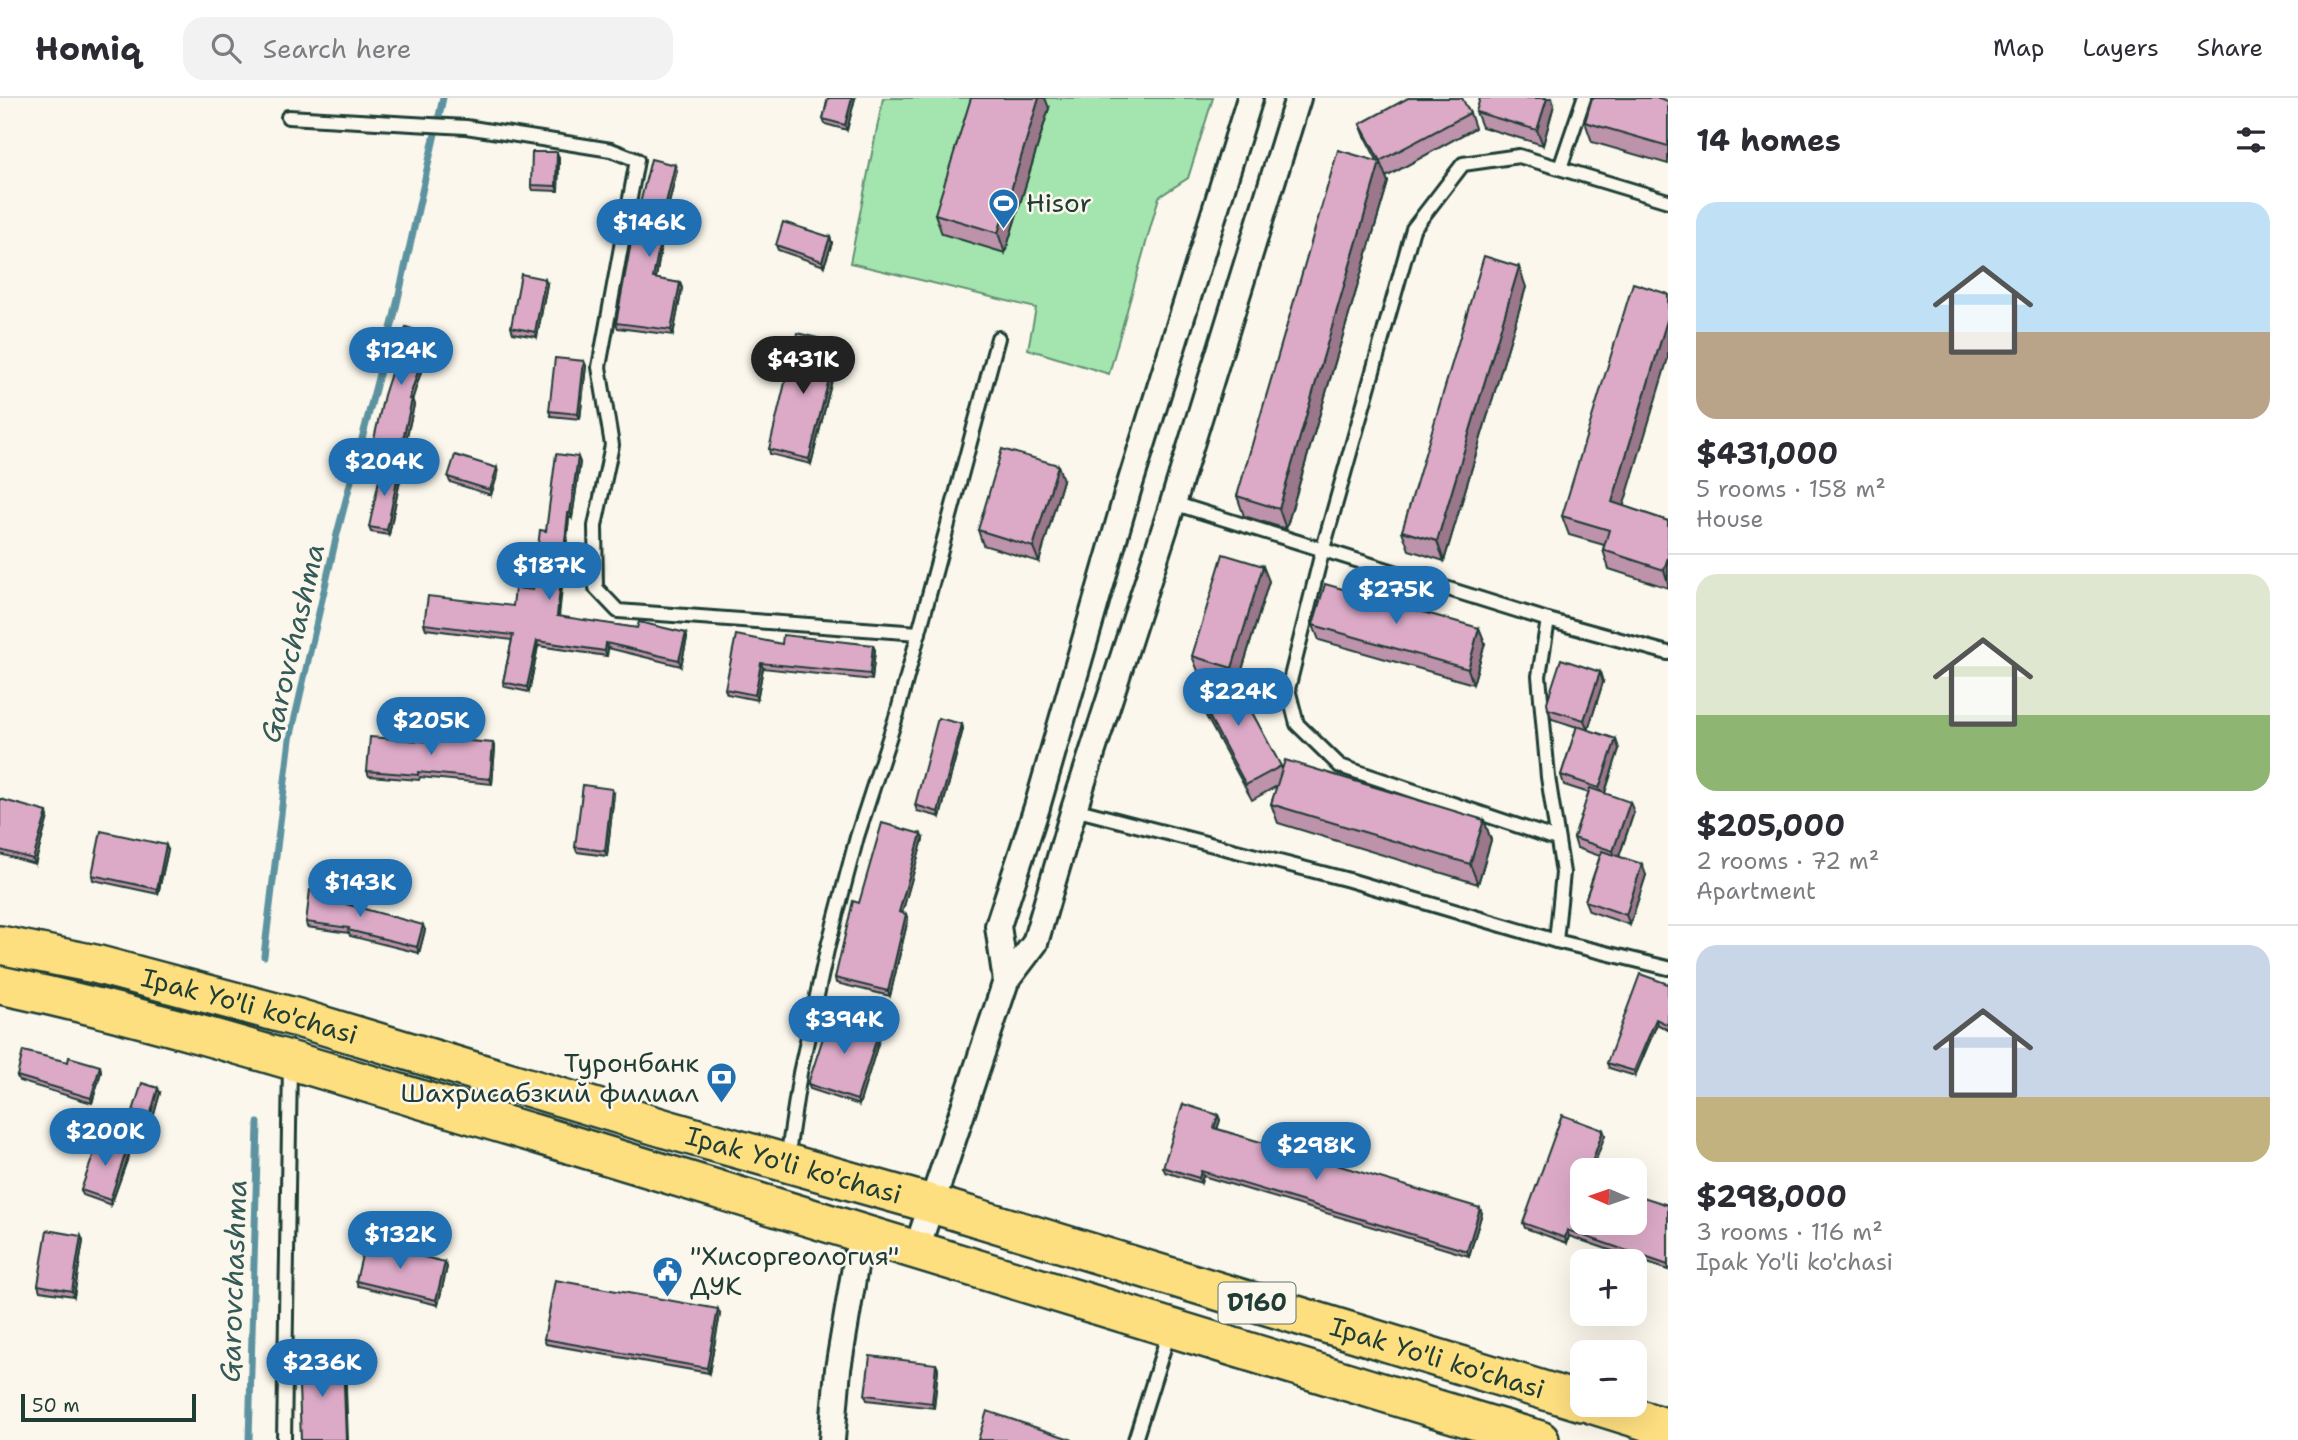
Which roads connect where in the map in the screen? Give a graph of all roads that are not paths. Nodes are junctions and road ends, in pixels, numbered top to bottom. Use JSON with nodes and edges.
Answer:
{"nodes":[{"id":1,"x":1250,"y":98,"type":"edge"},
{"id":2,"x":1298,"y":98,"type":"edge"},
{"id":3,"x":1584,"y":98,"type":"edge"},
{"id":4,"x":288,"y":117,"type":"dead end"},
{"id":5,"x":1560,"y":168,"type":"junction"},
{"id":6,"x":1668,"y":201,"type":"edge"},
{"id":7,"x":998,"y":338,"type":"dead end"},
{"id":8,"x":1173,"y":503,"type":"junction"},
{"id":9,"x":1322,"y":552,"type":"junction"},
{"id":10,"x":1548,"y":620,"type":"junction"},
{"id":11,"x":919,"y":634,"type":"junction"},
{"id":12,"x":1668,"y":653,"type":"edge"},
{"id":13,"x":1074,"y":809,"type":"junction"},
{"id":14,"x":1558,"y":839,"type":"junction"},
{"id":15,"x":1556,"y":941,"type":"junction"},
{"id":16,"x":0,"y":945,"type":"edge"},
{"id":17,"x":1668,"y":968,"type":"edge"},
{"id":18,"x":1006,"y":981,"type":"junction"},
{"id":19,"x":0,"y":985,"type":"edge"},
{"id":20,"x":290,"y":1062,"type":"junction"},
{"id":21,"x":786,"y":1163,"type":"junction"},
{"id":22,"x":932,"y":1204,"type":"junction"},
{"id":23,"x":861,"y":1231,"type":"junction"},
{"id":24,"x":917,"y":1248,"type":"junction"},
{"id":25,"x":1171,"y":1328,"type":"junction"},
{"id":26,"x":1570,"y":1398,"type":"edge"},
{"id":27,"x":1633,"y":1417,"type":"edge"},
{"id":28,"x":1668,"y":1428,"type":"edge"},
{"id":29,"x":284,"y":1440,"type":"edge"},
{"id":30,"x":832,"y":1440,"type":"edge"},
{"id":31,"x":1135,"y":1440,"type":"edge"},
{"id":32,"x":1541,"y":1440,"type":"edge"}],
"edges":[{"from":1,"to":18,"type":"street"},
{"from":2,"to":8,"type":"street"},
{"from":3,"to":5,"type":"lane"},
{"from":4,"to":11,"type":"lane"},
{"from":5,"to":6,"type":"lane"},
{"from":5,"to":9,"type":"lane"},
{"from":7,"to":11,"type":"lane"},
{"from":8,"to":9,"type":"lane"},
{"from":8,"to":13,"type":"street"},
{"from":9,"to":10,"type":"lane"},
{"from":9,"to":14,"type":"lane"},
{"from":10,"to":12,"type":"lane"},
{"from":10,"to":14,"type":"lane"},
{"from":11,"to":21,"type":"lane"},
{"from":13,"to":15,"type":"lane"},
{"from":13,"to":18,"type":"street"},
{"from":14,"to":15,"type":"lane"},
{"from":15,"to":17,"type":"lane"},
{"from":16,"to":21,"type":"main road","name":"Ipak Yo'li ko'chasi","number":"D160"},
{"from":18,"to":22,"type":"street"},
{"from":19,"to":20,"type":"main road","name":"Ipak Yo'li ko'chasi","number":"D160"},
{"from":20,"to":23,"type":"main road","name":"Ipak Yo'li ko'chasi","number":"D160"},
{"from":20,"to":29,"type":"lane"},
{"from":21,"to":22,"type":"main road","name":"Ipak Yo'li ko'chasi","number":"D160"},
{"from":22,"to":24,"type":"street"},
{"from":22,"to":26,"type":"main road","name":"Ipak Yo'li ko'chasi","number":"D160"},
{"from":23,"to":24,"type":"main road","name":"Ipak Yo'li ko'chasi","number":"D160"},
{"from":23,"to":30,"type":"street"},
{"from":24,"to":25,"type":"main road","name":"Ipak Yo'li ko'chasi","number":"D160"},
{"from":25,"to":31,"type":"lane"},
{"from":25,"to":32,"type":"main road","name":"Ipak Yo'li ko'chasi","number":"D160"},
{"from":27,"to":28,"type":"main road"}]}
